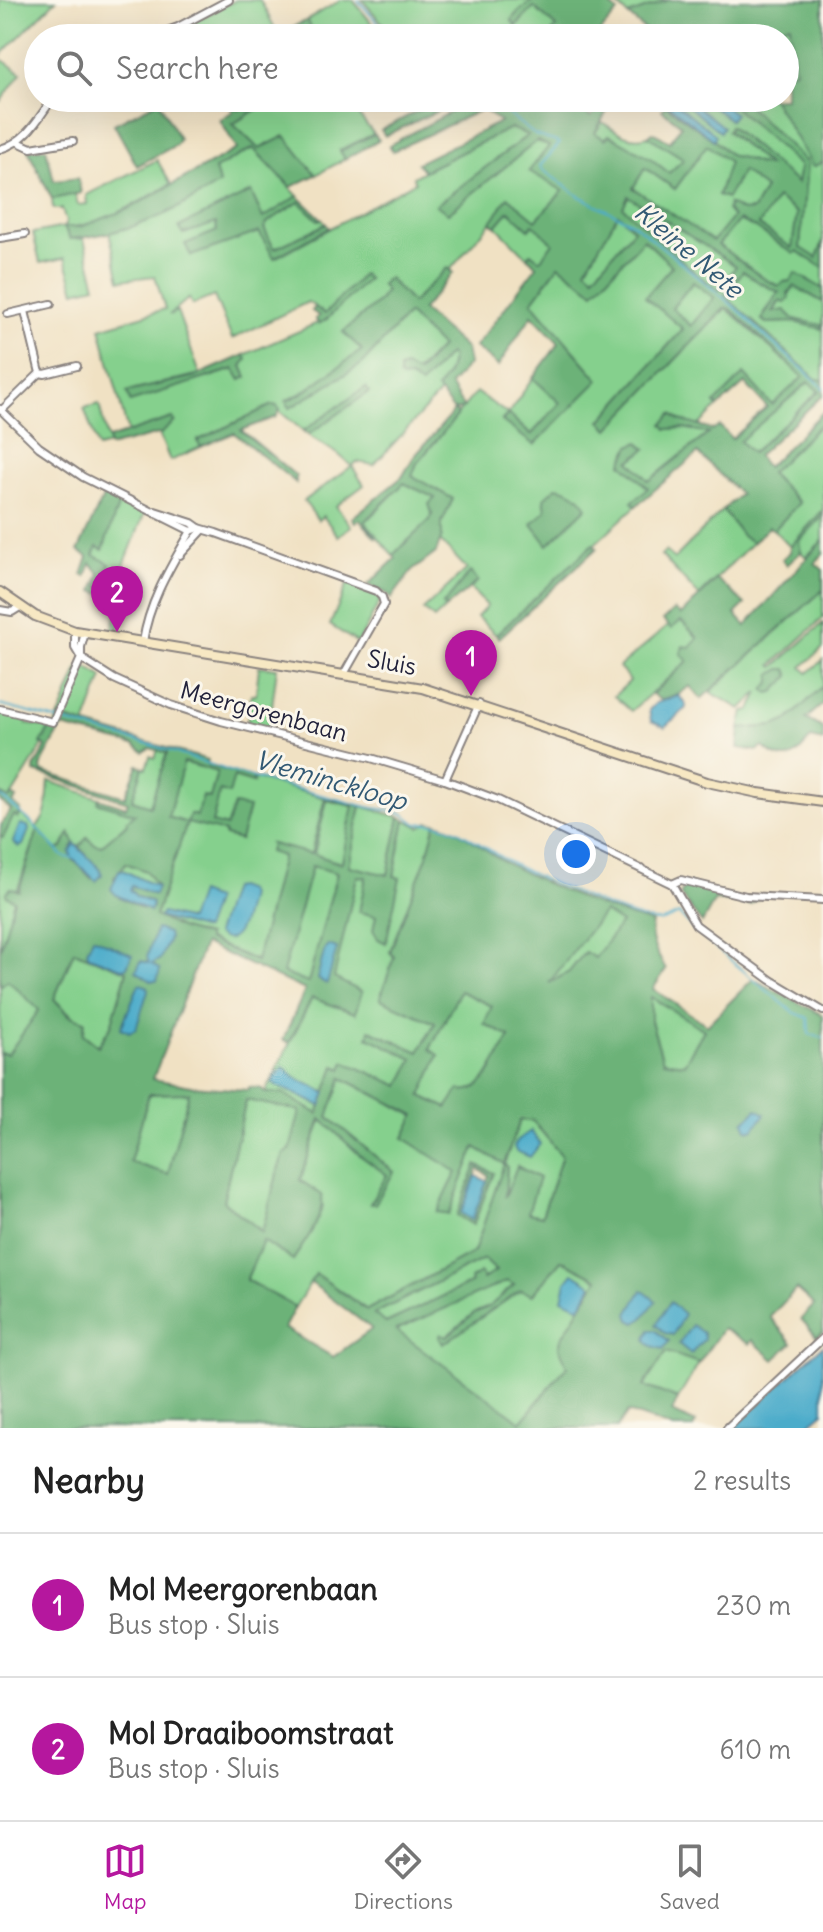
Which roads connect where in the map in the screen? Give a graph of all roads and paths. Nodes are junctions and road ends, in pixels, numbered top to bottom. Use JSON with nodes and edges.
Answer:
{"nodes":[{"id":1,"x":229,"y":0,"type":"edge"},
{"id":2,"x":184,"y":24,"type":"edge"},
{"id":3,"x":42,"y":112,"type":"edge"},
{"id":4,"x":73,"y":141,"type":"dead end"},
{"id":5,"x":18,"y":142,"type":"junction"},
{"id":6,"x":0,"y":149,"type":"edge"},
{"id":7,"x":25,"y":234,"type":"dead end"},
{"id":8,"x":0,"y":238,"type":"edge"},
{"id":9,"x":51,"y":304,"type":"dead end"},
{"id":10,"x":25,"y":311,"type":"junction"},
{"id":11,"x":8,"y":314,"type":"dead end"},
{"id":12,"x":77,"y":366,"type":"dead end"},
{"id":13,"x":40,"y":373,"type":"junction"},
{"id":14,"x":1,"y":410,"type":"edge"},
{"id":15,"x":198,"y":529,"type":"junction"},
{"id":16,"x":178,"y":557,"type":"junction"},
{"id":17,"x":0,"y":592,"type":"edge"},
{"id":18,"x":20,"y":607,"type":"junction"},
{"id":19,"x":0,"y":610,"type":"edge"},
{"id":20,"x":75,"y":631,"type":"junction"},
{"id":21,"x":85,"y":633,"type":"junction"},
{"id":22,"x":143,"y":642,"type":"junction"},
{"id":23,"x":81,"y":658,"type":"junction"},
{"id":24,"x":344,"y":674,"type":"junction"},
{"id":25,"x":479,"y":704,"type":"junction"},
{"id":26,"x":0,"y":709,"type":"edge"},
{"id":27,"x":445,"y":780,"type":"junction"},
{"id":28,"x":823,"y":802,"type":"edge"},
{"id":29,"x":672,"y":884,"type":"junction"},
{"id":30,"x":823,"y":900,"type":"edge"},
{"id":31,"x":823,"y":1011,"type":"edge"},
{"id":32,"x":823,"y":1338,"type":"edge"},
{"id":33,"x":727,"y":1428,"type":"edge"}],
"edges":[{"from":1,"to":2,"type":"street"},
{"from":3,"to":5,"type":"street"},
{"from":4,"to":5,"type":"street"},
{"from":5,"to":6,"type":"street"},
{"from":7,"to":8,"type":"street"},
{"from":9,"to":10,"type":"street"},
{"from":10,"to":11,"type":"street"},
{"from":10,"to":13,"type":"street"},
{"from":12,"to":13,"type":"street"},
{"from":13,"to":14,"type":"street"},
{"from":14,"to":15,"type":"street"},
{"from":15,"to":16,"type":"street"},
{"from":15,"to":16,"type":"street"},
{"from":15,"to":24,"type":"street"},
{"from":16,"to":22,"type":"street"},
{"from":17,"to":18,"type":"street","name":"Sluis"},
{"from":18,"to":19,"type":"street"},
{"from":18,"to":20,"type":"street","name":"Sluis"},
{"from":20,"to":21,"type":"street","name":"Sluis"},
{"from":20,"to":23,"type":"street"},
{"from":21,"to":22,"type":"street","name":"Sluis"},
{"from":21,"to":23,"type":"street"},
{"from":22,"to":24,"type":"street","name":"Sluis"},
{"from":23,"to":26,"type":"street"},
{"from":23,"to":27,"type":"street","name":"Meergorenbaan"},
{"from":24,"to":25,"type":"street","name":"Sluis"},
{"from":25,"to":27,"type":"street"},
{"from":25,"to":28,"type":"street","name":"Sluis"},
{"from":27,"to":29,"type":"street","name":"Meergorenbaan"},
{"from":29,"to":30,"type":"street","name":"Meergorenbaan"},
{"from":29,"to":31,"type":"street"},
{"from":32,"to":33,"type":"street"}]}
